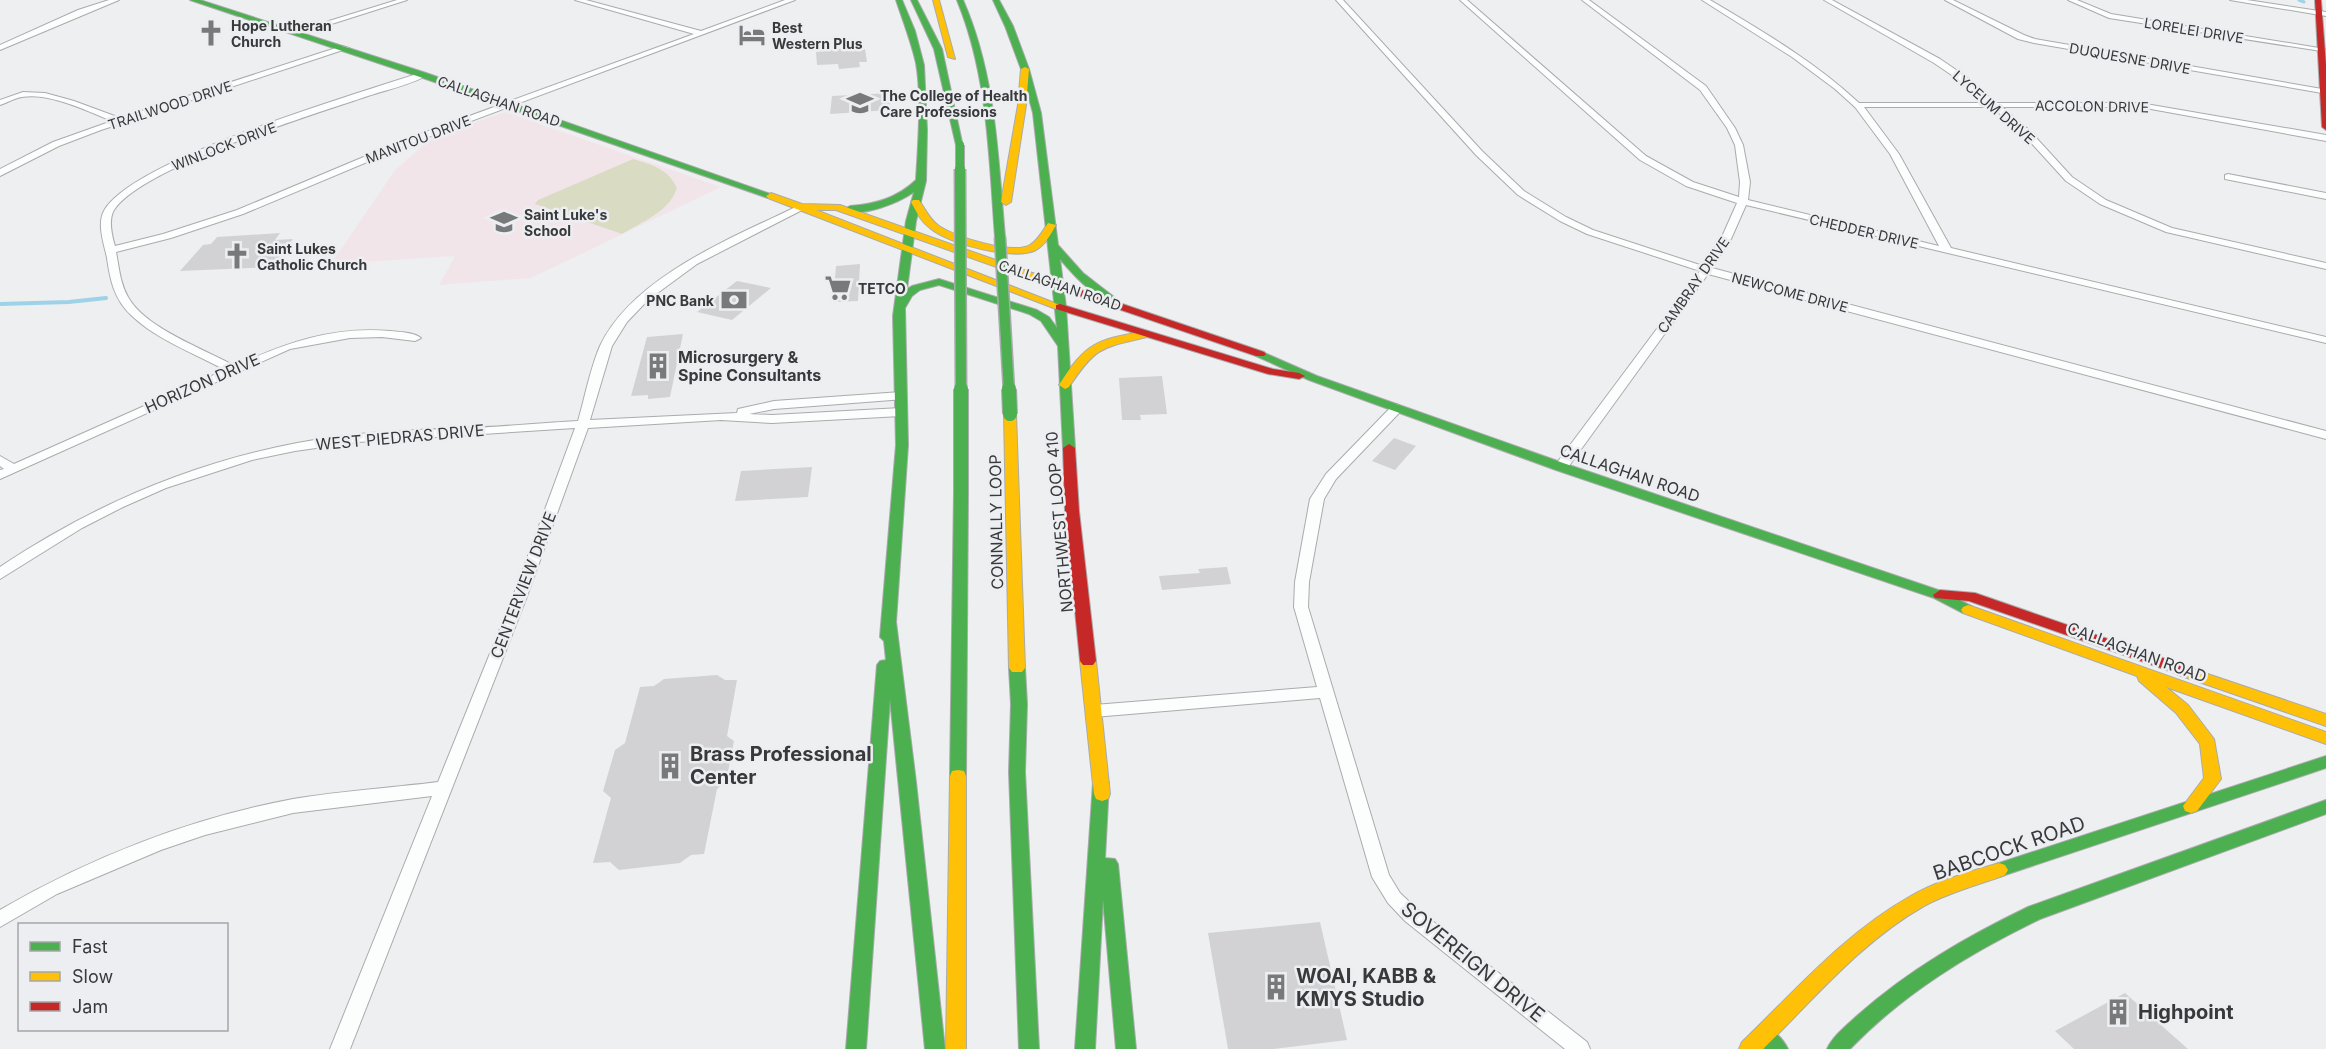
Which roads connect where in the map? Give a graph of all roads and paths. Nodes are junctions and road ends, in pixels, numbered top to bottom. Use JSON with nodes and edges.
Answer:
{"nodes":[{"id":1,"x":116,"y":0,"type":"edge"},
{"id":2,"x":193,"y":0,"type":"edge"},
{"id":3,"x":405,"y":0,"type":"edge"},
{"id":4,"x":578,"y":0,"type":"edge"},
{"id":5,"x":792,"y":0,"type":"edge"},
{"id":6,"x":899,"y":0,"type":"edge"},
{"id":7,"x":914,"y":0,"type":"edge"},
{"id":8,"x":936,"y":0,"type":"edge"},
{"id":9,"x":960,"y":0,"type":"edge"},
{"id":10,"x":996,"y":0,"type":"edge"},
{"id":11,"x":1339,"y":0,"type":"edge"},
{"id":12,"x":1463,"y":0,"type":"edge"},
{"id":13,"x":1585,"y":0,"type":"edge"},
{"id":14,"x":1705,"y":0,"type":"edge"},
{"id":15,"x":1827,"y":0,"type":"edge"},
{"id":16,"x":1948,"y":0,"type":"edge"},
{"id":17,"x":2070,"y":0,"type":"edge"},
{"id":18,"x":2233,"y":0,"type":"edge"},
{"id":19,"x":2321,"y":9,"type":"edge"},
{"id":20,"x":294,"y":33,"type":"junction"},
{"id":21,"x":700,"y":33,"type":"junction"},
{"id":22,"x":0,"y":48,"type":"edge"},
{"id":23,"x":345,"y":48,"type":"junction"},
{"id":24,"x":2323,"y":57,"type":"edge"},
{"id":25,"x":1025,"y":69,"type":"junction"},
{"id":26,"x":423,"y":75,"type":"junction"},
{"id":27,"x":2322,"y":91,"type":"junction"},
{"id":28,"x":0,"y":103,"type":"edge"},
{"id":29,"x":508,"y":104,"type":"junction"},
{"id":30,"x":1855,"y":105,"type":"junction"},
{"id":31,"x":1994,"y":105,"type":"junction"},
{"id":32,"x":120,"y":121,"type":"junction"},
{"id":33,"x":2326,"y":127,"type":"edge"},
{"id":34,"x":2326,"y":138,"type":"edge"},
{"id":35,"x":960,"y":145,"type":"junction"},
{"id":36,"x":0,"y":173,"type":"edge"},
{"id":37,"x":2228,"y":177,"type":"dead end"},
{"id":38,"x":921,"y":181,"type":"junction"},
{"id":39,"x":2326,"y":196,"type":"edge"},
{"id":40,"x":1743,"y":201,"type":"junction"},
{"id":41,"x":916,"y":202,"type":"junction"},
{"id":42,"x":803,"y":207,"type":"junction"},
{"id":43,"x":837,"y":207,"type":"junction"},
{"id":44,"x":1051,"y":225,"type":"junction"},
{"id":45,"x":910,"y":232,"type":"junction"},
{"id":46,"x":1000,"y":237,"type":"junction"},
{"id":47,"x":1053,"y":244,"type":"junction"},
{"id":48,"x":907,"y":248,"type":"junction"},
{"id":49,"x":111,"y":250,"type":"junction"},
{"id":50,"x":1947,"y":251,"type":"junction"},
{"id":51,"x":2326,"y":266,"type":"edge"},
{"id":52,"x":1706,"y":270,"type":"junction"},
{"id":53,"x":1058,"y":286,"type":"junction"},
{"id":54,"x":1061,"y":307,"type":"junction"},
{"id":55,"x":1129,"y":308,"type":"junction"},
{"id":56,"x":898,"y":316,"type":"junction"},
{"id":57,"x":1150,"y":334,"type":"junction"},
{"id":58,"x":415,"y":338,"type":"dead end"},
{"id":59,"x":2326,"y":340,"type":"edge"},
{"id":60,"x":1063,"y":346,"type":"junction"},
{"id":61,"x":232,"y":369,"type":"junction"},
{"id":62,"x":1313,"y":378,"type":"junction"},
{"id":63,"x":1065,"y":385,"type":"junction"},
{"id":64,"x":901,"y":396,"type":"junction"},
{"id":65,"x":1397,"y":408,"type":"junction"},
{"id":66,"x":901,"y":412,"type":"junction"},
{"id":67,"x":721,"y":416,"type":"junction"},
{"id":68,"x":583,"y":424,"type":"junction"},
{"id":69,"x":2326,"y":435,"type":"edge"},
{"id":70,"x":0,"y":460,"type":"edge"},
{"id":71,"x":1561,"y":467,"type":"junction"},
{"id":72,"x":13,"y":469,"type":"junction"},
{"id":73,"x":0,"y":475,"type":"edge"},
{"id":74,"x":0,"y":573,"type":"edge"},
{"id":75,"x":1939,"y":595,"type":"junction"},
{"id":76,"x":888,"y":623,"type":"junction"},
{"id":77,"x":2133,"y":668,"type":"junction"},
{"id":78,"x":1326,"y":692,"type":"junction"},
{"id":79,"x":1094,"y":711,"type":"junction"},
{"id":80,"x":2326,"y":720,"type":"edge"},
{"id":81,"x":2326,"y":738,"type":"edge"},
{"id":82,"x":2326,"y":762,"type":"edge"},
{"id":83,"x":1101,"y":783,"type":"junction"},
{"id":84,"x":444,"y":788,"type":"junction"},
{"id":85,"x":2191,"y":806,"type":"junction"},
{"id":86,"x":2326,"y":807,"type":"edge"},
{"id":87,"x":0,"y":919,"type":"edge"},
{"id":88,"x":1763,"y":1035,"type":"junction"},
{"id":89,"x":340,"y":1049,"type":"edge"},
{"id":90,"x":856,"y":1049,"type":"edge"},
{"id":91,"x":935,"y":1049,"type":"edge"},
{"id":92,"x":956,"y":1049,"type":"edge"},
{"id":93,"x":1029,"y":1049,"type":"edge"},
{"id":94,"x":1085,"y":1049,"type":"edge"},
{"id":95,"x":1126,"y":1049,"type":"edge"},
{"id":96,"x":1580,"y":1049,"type":"edge"},
{"id":97,"x":1749,"y":1049,"type":"edge"},
{"id":98,"x":1778,"y":1049,"type":"edge"},
{"id":99,"x":1837,"y":1049,"type":"edge"}],
"edges":[{"from":1,"to":22,"type":"street"},
{"from":2,"to":20,"type":"main road","name":"CALLAGHAN ROAD"},
{"from":3,"to":20,"type":"street"},
{"from":4,"to":21,"type":"street"},
{"from":5,"to":21,"type":"street","name":"MANITOU DRIVE"},
{"from":6,"to":38,"type":"main road"},
{"from":7,"to":35,"type":"main road"},
{"from":8,"to":35,"type":"main road","name":"CONNALLY LOOP"},
{"from":9,"to":46,"type":"main road","name":"CONNALLY LOOP"},
{"from":10,"to":25,"type":"main road","name":"NORTHWEST LOOP 410"},
{"from":11,"to":52,"type":"street","name":"NEWCOME DRIVE"},
{"from":12,"to":40,"type":"street","name":"CHEDDER DRIVE"},
{"from":13,"to":40,"type":"street","name":"CAMBRAY DRIVE"},
{"from":14,"to":30,"type":"street"},
{"from":15,"to":31,"type":"street","name":"LYCEUM DRIVE"},
{"from":16,"to":27,"type":"street","name":"DUQUESNE DRIVE"},
{"from":17,"to":24,"type":"street","name":"LORELEI DRIVE"},
{"from":18,"to":19,"type":"street"},
{"from":19,"to":24,"type":"main road"},
{"from":20,"to":23,"type":"main road","name":"CALLAGHAN ROAD"},
{"from":21,"to":29,"type":"street","name":"MANITOU DRIVE"},
{"from":23,"to":26,"type":"main road","name":"CALLAGHAN ROAD"},
{"from":23,"to":32,"type":"street","name":"TRAILWOOD DRIVE"},
{"from":24,"to":27,"type":"main road"},
{"from":25,"to":44,"type":"main road","name":"NORTHWEST LOOP 410"},
{"from":25,"to":46,"type":"main road"},
{"from":26,"to":29,"type":"main road","name":"CALLAGHAN ROAD"},
{"from":26,"to":49,"type":"street","name":"WINLOCK DRIVE"},
{"from":27,"to":33,"type":"main road"},
{"from":28,"to":32,"type":"street"},
{"from":29,"to":42,"type":"main road","name":"CALLAGHAN ROAD"},
{"from":29,"to":49,"type":"street","name":"MANITOU DRIVE"},
{"from":30,"to":31,"type":"street","name":"ACCOLON DRIVE"},
{"from":30,"to":50,"type":"street"},
{"from":31,"to":34,"type":"street","name":"ACCOLON DRIVE"},
{"from":31,"to":51,"type":"street","name":"LYCEUM DRIVE"},
{"from":32,"to":36,"type":"street","name":"TRAILWOOD DRIVE"},
{"from":35,"to":92,"type":"main road","name":"CONNALLY LOOP","bridge":true},
{"from":37,"to":39,"type":"street"},
{"from":38,"to":41,"type":"main road"},
{"from":38,"to":43,"type":"main road"},
{"from":40,"to":50,"type":"street","name":"CHEDDER DRIVE"},
{"from":40,"to":52,"type":"street","name":"CAMBRAY DRIVE"},
{"from":41,"to":44,"type":"main road"},
{"from":41,"to":45,"type":"main road"},
{"from":42,"to":43,"type":"main road","name":"CALLAGHAN ROAD"},
{"from":42,"to":48,"type":"main road","name":"CALLAGHAN ROAD"},
{"from":42,"to":68,"type":"street","name":"CENTERVIEW DRIVE"},
{"from":43,"to":45,"type":"main road","name":"CALLAGHAN ROAD"},
{"from":44,"to":47,"type":"main road","name":"NORTHWEST LOOP 410"},
{"from":45,"to":48,"type":"main road"},
{"from":45,"to":53,"type":"main road","name":"CALLAGHAN ROAD"},
{"from":46,"to":93,"type":"main road","name":"CONNALLY LOOP","bridge":true},
{"from":47,"to":53,"type":"main road","name":"NORTHWEST LOOP 410"},
{"from":47,"to":55,"type":"main road"},
{"from":48,"to":54,"type":"main road","name":"CALLAGHAN ROAD"},
{"from":48,"to":56,"type":"main road"},
{"from":49,"to":61,"type":"street","name":"WINLOCK DRIVE"},
{"from":50,"to":59,"type":"street","name":"CHEDDER DRIVE"},
{"from":52,"to":69,"type":"street","name":"NEWCOME DRIVE"},
{"from":52,"to":71,"type":"street","name":"CAMBRAY DRIVE"},
{"from":53,"to":54,"type":"main road","name":"NORTHWEST LOOP 410"},
{"from":53,"to":55,"type":"main road","name":"CALLAGHAN ROAD"},
{"from":54,"to":57,"type":"main road","name":"CALLAGHAN ROAD"},
{"from":54,"to":60,"type":"main road","name":"NORTHWEST LOOP 410"},
{"from":55,"to":62,"type":"main road","name":"CALLAGHAN ROAD"},
{"from":56,"to":60,"type":"main road"},
{"from":56,"to":64,"type":"main road"},
{"from":57,"to":62,"type":"main road","name":"CALLAGHAN ROAD"},
{"from":57,"to":63,"type":"main road"},
{"from":58,"to":61,"type":"street","name":"HORIZON DRIVE"},
{"from":60,"to":63,"type":"main road","name":"NORTHWEST LOOP 410"},
{"from":61,"to":72,"type":"street","name":"HORIZON DRIVE"},
{"from":62,"to":65,"type":"main road","name":"CALLAGHAN ROAD"},
{"from":63,"to":79,"type":"main road","name":"NORTHWEST LOOP 410"},
{"from":64,"to":66,"type":"main road"},
{"from":64,"to":67,"type":"street","name":"WEST PIEDRAS DRIVE"},
{"from":65,"to":71,"type":"main road","name":"CALLAGHAN ROAD"},
{"from":65,"to":78,"type":"street","name":"SOVEREIGN DRIVE"},
{"from":66,"to":67,"type":"street","name":"WEST PIEDRAS DRIVE"},
{"from":66,"to":76,"type":"main road"},
{"from":67,"to":68,"type":"street","name":"WEST PIEDRAS DRIVE"},
{"from":68,"to":74,"type":"street","name":"WEST PIEDRAS DRIVE"},
{"from":68,"to":84,"type":"street","name":"CENTERVIEW DRIVE"},
{"from":70,"to":72,"type":"street"},
{"from":71,"to":75,"type":"main road","name":"CALLAGHAN ROAD"},
{"from":72,"to":73,"type":"street","name":"HORIZON DRIVE"},
{"from":75,"to":77,"type":"main road","name":"CALLAGHAN ROAD"},
{"from":75,"to":80,"type":"main road","name":"CALLAGHAN ROAD"},
{"from":76,"to":90,"type":"main road"},
{"from":76,"to":91,"type":"main road"},
{"from":77,"to":81,"type":"main road","name":"CALLAGHAN ROAD"},
{"from":77,"to":85,"type":"main road"},
{"from":78,"to":79,"type":"street"},
{"from":78,"to":96,"type":"street","name":"SOVEREIGN DRIVE"},
{"from":79,"to":83,"type":"main road","name":"NORTHWEST LOOP 410"},
{"from":82,"to":85,"type":"main road","name":"BABCOCK ROAD"},
{"from":83,"to":94,"type":"main road"},
{"from":83,"to":95,"type":"main road","name":"NORTHWEST LOOP 410"},
{"from":84,"to":87,"type":"street"},
{"from":84,"to":89,"type":"street","name":"CENTERVIEW DRIVE"},
{"from":85,"to":88,"type":"main road","name":"BABCOCK ROAD"},
{"from":86,"to":99,"type":"main road"},
{"from":88,"to":97,"type":"main road","name":"BABCOCK ROAD"},
{"from":88,"to":98,"type":"main road"}]}
